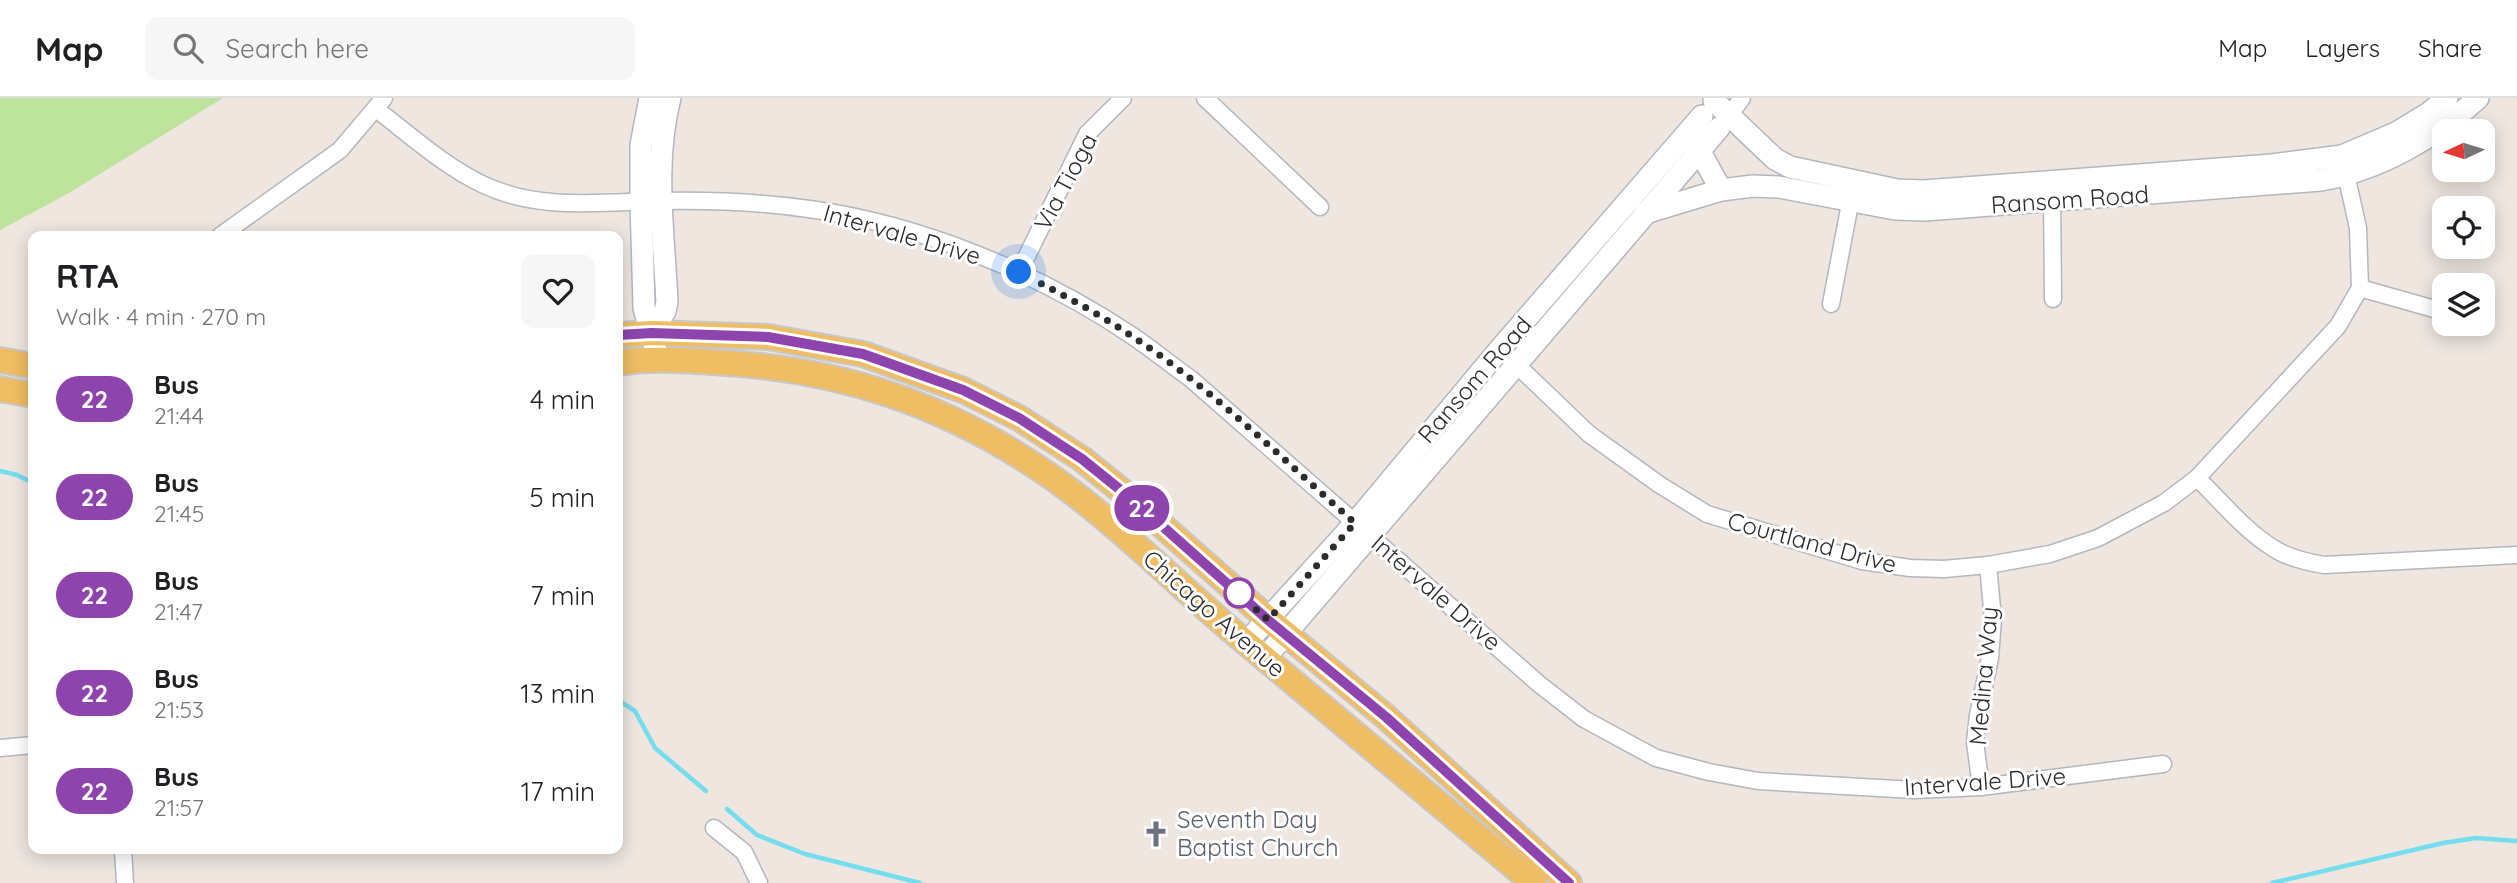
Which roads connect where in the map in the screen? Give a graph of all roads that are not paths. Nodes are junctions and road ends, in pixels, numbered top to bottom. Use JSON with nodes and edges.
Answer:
{"nodes":[{"id":1,"x":650,"y":98,"type":"edge"},
{"id":2,"x":670,"y":98,"type":"edge"},
{"id":3,"x":1124,"y":98,"type":"edge"},
{"id":4,"x":1205,"y":98,"type":"edge"},
{"id":5,"x":2447,"y":98,"type":"edge"},
{"id":6,"x":2478,"y":98,"type":"edge"},
{"id":7,"x":380,"y":103,"type":"edge"},
{"id":8,"x":1716,"y":112,"type":"edge"},
{"id":9,"x":1698,"y":152,"type":"junction"},
{"id":10,"x":2344,"y":166,"type":"junction"},
{"id":11,"x":1721,"y":190,"type":"junction"},
{"id":12,"x":1853,"y":190,"type":"junction"},
{"id":13,"x":2052,"y":190,"type":"junction"},
{"id":14,"x":652,"y":201,"type":"junction"},
{"id":15,"x":1320,"y":207,"type":"dead end"},
{"id":16,"x":1645,"y":214,"type":"junction"},
{"id":17,"x":227,"y":231,"type":"edge"},
{"id":18,"x":1019,"y":272,"type":"junction"},
{"id":19,"x":2360,"y":288,"type":"junction"},
{"id":20,"x":2053,"y":299,"type":"dead end"},
{"id":21,"x":1831,"y":304,"type":"dead end"},
{"id":22,"x":2432,"y":308,"type":"edge"},
{"id":23,"x":652,"y":333,"type":"junction"},
{"id":24,"x":623,"y":335,"type":"edge"},
{"id":25,"x":1508,"y":357,"type":"junction"},
{"id":26,"x":657,"y":359,"type":"junction"},
{"id":27,"x":0,"y":360,"type":"edge"},
{"id":28,"x":623,"y":362,"type":"edge"},
{"id":29,"x":28,"y":365,"type":"edge"},
{"id":30,"x":0,"y":389,"type":"edge"},
{"id":31,"x":28,"y":394,"type":"edge"},
{"id":32,"x":2197,"y":478,"type":"junction"},
{"id":33,"x":1363,"y":529,"type":"junction"},
{"id":34,"x":2517,"y":555,"type":"edge"},
{"id":35,"x":1988,"y":565,"type":"junction"},
{"id":36,"x":1277,"y":627,"type":"junction"},
{"id":37,"x":1255,"y":650,"type":"junction"},
{"id":38,"x":28,"y":745,"type":"edge"},
{"id":39,"x":0,"y":748,"type":"edge"},
{"id":40,"x":2163,"y":764,"type":"dead end"},
{"id":41,"x":1981,"y":787,"type":"junction"},
{"id":42,"x":714,"y":828,"type":"dead end"},
{"id":43,"x":123,"y":854,"type":"edge"},
{"id":44,"x":125,"y":883,"type":"edge"},
{"id":45,"x":759,"y":883,"type":"edge"},
{"id":46,"x":1534,"y":883,"type":"edge"},
{"id":47,"x":1569,"y":883,"type":"edge"}],
"edges":[{"from":1,"to":14,"type":"street"},
{"from":2,"to":14,"type":"street"},
{"from":3,"to":18,"type":"street","name":"Via Tioga"},
{"from":4,"to":15,"type":"street"},
{"from":5,"to":10,"type":"street","name":"Ransom Road"},
{"from":6,"to":10,"type":"street","name":"Ransom Road"},
{"from":7,"to":14,"type":"street","name":"Intervale Drive"},
{"from":7,"to":17,"type":"street"},
{"from":8,"to":9,"type":"street","name":"Ransom Road"},
{"from":8,"to":12,"type":"street","name":"Ransom Road"},
{"from":8,"to":25,"type":"street","name":"Ransom Road"},
{"from":9,"to":11,"type":"street"},
{"from":9,"to":16,"type":"street","name":"Ransom Road"},
{"from":10,"to":13,"type":"street","name":"Ransom Road"},
{"from":10,"to":19,"type":"street"},
{"from":11,"to":12,"type":"street","name":"Ransom Road"},
{"from":11,"to":16,"type":"street","name":"Ransom Road"},
{"from":12,"to":13,"type":"street","name":"Ransom Road"},
{"from":12,"to":21,"type":"street"},
{"from":13,"to":20,"type":"street"},
{"from":14,"to":18,"type":"street","name":"Intervale Drive"},
{"from":14,"to":23,"type":"street"},
{"from":16,"to":25,"type":"street","name":"Ransom Road"},
{"from":18,"to":33,"type":"street","name":"Intervale Drive"},
{"from":19,"to":22,"type":"street"},
{"from":19,"to":32,"type":"street","name":"Courtland Drive"},
{"from":23,"to":24,"type":"main road","name":"Chicago Avenue"},
{"from":23,"to":26,"type":"street"},
{"from":23,"to":36,"type":"main road","name":"Chicago Avenue"},
{"from":25,"to":33,"type":"street","name":"Ransom Road"},
{"from":25,"to":35,"type":"street","name":"Courtland Drive"},
{"from":26,"to":28,"type":"main road","name":"Chicago Avenue"},
{"from":26,"to":37,"type":"main road","name":"Chicago Avenue"},
{"from":27,"to":29,"type":"main road"},
{"from":30,"to":31,"type":"main road"},
{"from":32,"to":34,"type":"street"},
{"from":32,"to":35,"type":"street","name":"Courtland Drive"},
{"from":33,"to":36,"type":"street","name":"Ransom Road"},
{"from":33,"to":41,"type":"street","name":"Intervale Drive"},
{"from":35,"to":41,"type":"street","name":"Medina Way"},
{"from":36,"to":37,"type":"street","name":"Ransom Road"},
{"from":36,"to":47,"type":"main road","name":"Chicago Avenue"},
{"from":37,"to":46,"type":"main road","name":"Chicago Avenue"},
{"from":38,"to":39,"type":"street"},
{"from":40,"to":41,"type":"street","name":"Intervale Drive"},
{"from":42,"to":45,"type":"street"},
{"from":43,"to":44,"type":"street"}]}
